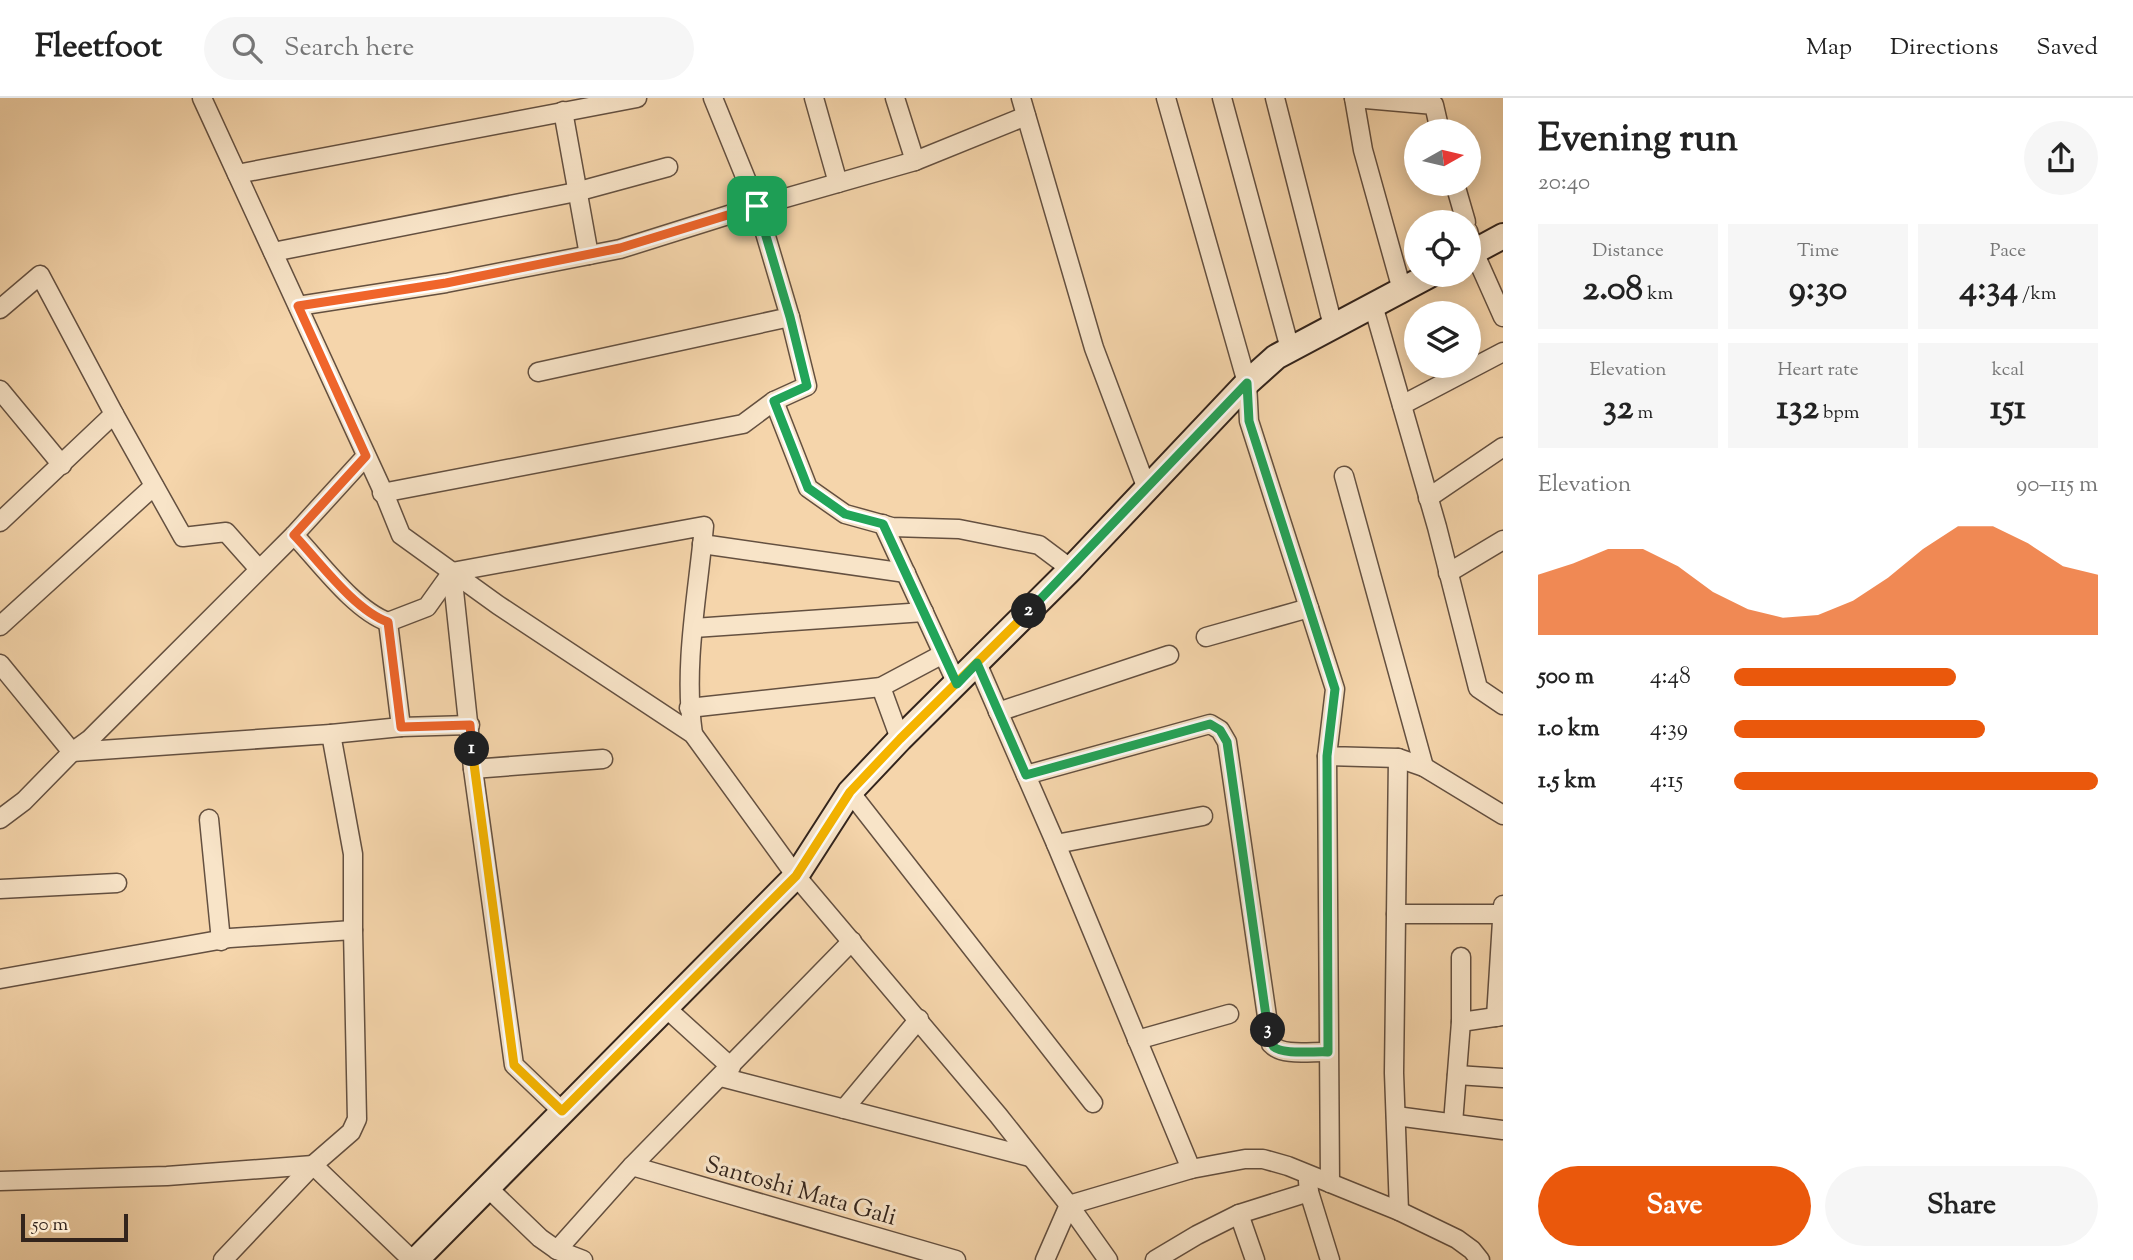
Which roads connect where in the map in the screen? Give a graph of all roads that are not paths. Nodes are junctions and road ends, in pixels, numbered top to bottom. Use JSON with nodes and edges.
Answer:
{"nodes":[{"id":1,"x":202,"y":98,"type":"edge"},
{"id":2,"x":637,"y":98,"type":"edge"},
{"id":3,"x":713,"y":98,"type":"edge"},
{"id":4,"x":814,"y":98,"type":"edge"},
{"id":5,"x":895,"y":98,"type":"edge"},
{"id":6,"x":1021,"y":98,"type":"edge"},
{"id":7,"x":1166,"y":98,"type":"edge"},
{"id":8,"x":1222,"y":98,"type":"edge"},
{"id":9,"x":1275,"y":98,"type":"edge"},
{"id":10,"x":1354,"y":98,"type":"edge"},
{"id":11,"x":563,"y":111,"type":"junction"},
{"id":12,"x":1026,"y":116,"type":"junction"},
{"id":13,"x":1437,"y":119,"type":"edge"},
{"id":14,"x":915,"y":160,"type":"junction"},
{"id":15,"x":668,"y":167,"type":"dead end"},
{"id":16,"x":237,"y":174,"type":"junction"},
{"id":17,"x":838,"y":183,"type":"junction"},
{"id":18,"x":576,"y":191,"type":"junction"},
{"id":19,"x":757,"y":206,"type":"junction"},
{"id":20,"x":1503,"y":236,"type":"edge"},
{"id":21,"x":1481,"y":243,"type":"edge"},
{"id":22,"x":273,"y":252,"type":"junction"},
{"id":23,"x":589,"y":255,"type":"junction"},
{"id":24,"x":1481,"y":270,"type":"edge"},
{"id":25,"x":1408,"y":287,"type":"edge"},
{"id":26,"x":1402,"y":290,"type":"junction"},
{"id":27,"x":1373,"y":305,"type":"junction"},
{"id":28,"x":298,"y":306,"type":"junction"},
{"id":29,"x":0,"y":309,"type":"edge"},
{"id":30,"x":790,"y":317,"type":"junction"},
{"id":31,"x":1503,"y":317,"type":"edge"},
{"id":32,"x":1333,"y":326,"type":"junction"},
{"id":33,"x":1290,"y":349,"type":"junction"},
{"id":34,"x":1503,"y":352,"type":"edge"},
{"id":35,"x":538,"y":372,"type":"dead end"},
{"id":36,"x":1247,"y":383,"type":"junction"},
{"id":37,"x":0,"y":390,"type":"edge"},
{"id":38,"x":774,"y":401,"type":"junction"},
{"id":39,"x":1402,"y":405,"type":"junction"},
{"id":40,"x":114,"y":414,"type":"junction"},
{"id":41,"x":1503,"y":447,"type":"edge"},
{"id":42,"x":366,"y":456,"type":"junction"},
{"id":43,"x":62,"y":465,"type":"junction"},
{"id":44,"x":1344,"y":476,"type":"dead end"},
{"id":45,"x":154,"y":486,"type":"junction"},
{"id":46,"x":1147,"y":489,"type":"junction"},
{"id":47,"x":382,"y":493,"type":"junction"},
{"id":48,"x":1428,"y":498,"type":"junction"},
{"id":49,"x":0,"y":523,"type":"edge"},
{"id":50,"x":883,"y":524,"type":"junction"},
{"id":51,"x":294,"y":535,"type":"junction"},
{"id":52,"x":1503,"y":540,"type":"edge"},
{"id":53,"x":702,"y":544,"type":"junction"},
{"id":54,"x":258,"y":568,"type":"junction"},
{"id":55,"x":1071,"y":569,"type":"junction"},
{"id":56,"x":452,"y":572,"type":"junction"},
{"id":57,"x":906,"y":573,"type":"junction"},
{"id":58,"x":1448,"y":573,"type":"junction"},
{"id":59,"x":1309,"y":608,"type":"junction"},
{"id":60,"x":924,"y":612,"type":"junction"},
{"id":61,"x":388,"y":622,"type":"junction"},
{"id":62,"x":0,"y":626,"type":"edge"},
{"id":63,"x":694,"y":628,"type":"junction"},
{"id":64,"x":1206,"y":637,"type":"dead end"},
{"id":65,"x":943,"y":654,"type":"junction"},
{"id":66,"x":1168,"y":655,"type":"dead end"},
{"id":67,"x":977,"y":663,"type":"junction"},
{"id":68,"x":0,"y":664,"type":"edge"},
{"id":69,"x":957,"y":684,"type":"junction"},
{"id":70,"x":881,"y":687,"type":"junction"},
{"id":71,"x":1503,"y":705,"type":"edge"},
{"id":72,"x":689,"y":708,"type":"junction"},
{"id":73,"x":998,"y":712,"type":"junction"},
{"id":74,"x":470,"y":725,"type":"junction"},
{"id":75,"x":401,"y":727,"type":"junction"},
{"id":76,"x":331,"y":733,"type":"junction"},
{"id":77,"x":693,"y":734,"type":"junction"},
{"id":78,"x":900,"y":739,"type":"junction"},
{"id":79,"x":72,"y":752,"type":"junction"},
{"id":80,"x":1327,"y":756,"type":"junction"},
{"id":81,"x":1398,"y":758,"type":"junction"},
{"id":82,"x":603,"y":759,"type":"dead end"},
{"id":83,"x":1424,"y":766,"type":"junction"},
{"id":84,"x":473,"y":769,"type":"junction"},
{"id":85,"x":1026,"y":775,"type":"junction"},
{"id":86,"x":850,"y":792,"type":"junction"},
{"id":87,"x":1503,"y":815,"type":"edge"},
{"id":88,"x":1,"y":816,"type":"edge"},
{"id":89,"x":1203,"y":816,"type":"dead end"},
{"id":90,"x":209,"y":819,"type":"dead end"},
{"id":91,"x":1056,"y":844,"type":"junction"},
{"id":92,"x":796,"y":876,"type":"junction"},
{"id":93,"x":117,"y":883,"type":"dead end"},
{"id":94,"x":0,"y":889,"type":"edge"},
{"id":95,"x":1503,"y":909,"type":"edge"},
{"id":96,"x":1396,"y":914,"type":"junction"},
{"id":97,"x":353,"y":930,"type":"junction"},
{"id":98,"x":221,"y":941,"type":"junction"},
{"id":99,"x":852,"y":942,"type":"junction"},
{"id":100,"x":1461,"y":957,"type":"dead end"},
{"id":101,"x":0,"y":979,"type":"edge"},
{"id":102,"x":666,"y":1008,"type":"junction"},
{"id":103,"x":1229,"y":1014,"type":"dead end"},
{"id":104,"x":1500,"y":1016,"type":"edge"},
{"id":105,"x":919,"y":1019,"type":"junction"},
{"id":106,"x":1461,"y":1022,"type":"junction"},
{"id":107,"x":1137,"y":1040,"type":"junction"},
{"id":108,"x":1328,"y":1052,"type":"junction"},
{"id":109,"x":726,"y":1072,"type":"junction"},
{"id":110,"x":1457,"y":1075,"type":"junction"},
{"id":111,"x":1503,"y":1078,"type":"edge"},
{"id":112,"x":1093,"y":1103,"type":"dead end"},
{"id":113,"x":844,"y":1109,"type":"junction"},
{"id":114,"x":562,"y":1111,"type":"junction"},
{"id":115,"x":1396,"y":1116,"type":"junction"},
{"id":116,"x":1453,"y":1124,"type":"junction"},
{"id":117,"x":1503,"y":1130,"type":"edge"},
{"id":118,"x":1030,"y":1157,"type":"junction"},
{"id":119,"x":313,"y":1165,"type":"junction"},
{"id":120,"x":632,"y":1166,"type":"junction"},
{"id":121,"x":1191,"y":1169,"type":"junction"},
{"id":122,"x":1307,"y":1174,"type":"junction"},
{"id":123,"x":0,"y":1181,"type":"edge"},
{"id":124,"x":1330,"y":1183,"type":"junction"},
{"id":125,"x":487,"y":1187,"type":"junction"},
{"id":126,"x":1309,"y":1192,"type":"junction"},
{"id":127,"x":1069,"y":1205,"type":"junction"},
{"id":128,"x":1399,"y":1211,"type":"junction"},
{"id":129,"x":1239,"y":1214,"type":"junction"},
{"id":130,"x":557,"y":1250,"type":"junction"},
{"id":131,"x":223,"y":1260,"type":"edge"},
{"id":132,"x":414,"y":1260,"type":"edge"},
{"id":133,"x":583,"y":1260,"type":"edge"},
{"id":134,"x":956,"y":1260,"type":"edge"},
{"id":135,"x":1045,"y":1260,"type":"edge"},
{"id":136,"x":1108,"y":1260,"type":"edge"},
{"id":137,"x":1155,"y":1260,"type":"edge"},
{"id":138,"x":1255,"y":1260,"type":"edge"},
{"id":139,"x":1330,"y":1260,"type":"edge"},
{"id":140,"x":1480,"y":1260,"type":"edge"}],
"edges":[{"from":1,"to":16,"type":"street"},
{"from":2,"to":11,"type":"street"},
{"from":3,"to":19,"type":"street"},
{"from":4,"to":17,"type":"street"},
{"from":5,"to":14,"type":"street"},
{"from":6,"to":12,"type":"street"},
{"from":7,"to":36,"type":"street"},
{"from":8,"to":33,"type":"street"},
{"from":9,"to":32,"type":"street"},
{"from":10,"to":13,"type":"street"},
{"from":10,"to":26,"type":"street"},
{"from":11,"to":16,"type":"street"},
{"from":11,"to":18,"type":"street"},
{"from":12,"to":14,"type":"street"},
{"from":12,"to":46,"type":"street"},
{"from":14,"to":17,"type":"street"},
{"from":15,"to":18,"type":"street"},
{"from":16,"to":22,"type":"street"},
{"from":17,"to":19,"type":"street"},
{"from":18,"to":22,"type":"street"},
{"from":18,"to":23,"type":"street"},
{"from":19,"to":23,"type":"street"},
{"from":19,"to":30,"type":"street"},
{"from":20,"to":21,"type":"street"},
{"from":22,"to":28,"type":"street"},
{"from":23,"to":28,"type":"street"},
{"from":24,"to":31,"type":"street"},
{"from":25,"to":26,"type":"street"},
{"from":26,"to":27,"type":"street"},
{"from":27,"to":32,"type":"street"},
{"from":27,"to":39,"type":"street"},
{"from":28,"to":42,"type":"street"},
{"from":29,"to":40,"type":"street"},
{"from":30,"to":35,"type":"street"},
{"from":30,"to":38,"type":"street"},
{"from":32,"to":33,"type":"street"},
{"from":33,"to":36,"type":"street"},
{"from":34,"to":39,"type":"street"},
{"from":36,"to":46,"type":"street"},
{"from":36,"to":59,"type":"street"},
{"from":37,"to":43,"type":"street"},
{"from":38,"to":47,"type":"street"},
{"from":38,"to":50,"type":"street"},
{"from":39,"to":48,"type":"street"},
{"from":40,"to":43,"type":"street"},
{"from":40,"to":45,"type":"street"},
{"from":41,"to":48,"type":"street"},
{"from":42,"to":47,"type":"street"},
{"from":42,"to":51,"type":"street"},
{"from":43,"to":49,"type":"street"},
{"from":44,"to":83,"type":"street"},
{"from":45,"to":54,"type":"street"},
{"from":45,"to":62,"type":"street"},
{"from":46,"to":55,"type":"street"},
{"from":47,"to":56,"type":"street"},
{"from":48,"to":58,"type":"street"},
{"from":50,"to":55,"type":"street"},
{"from":50,"to":57,"type":"street"},
{"from":51,"to":54,"type":"street"},
{"from":51,"to":61,"type":"street"},
{"from":52,"to":58,"type":"street"},
{"from":53,"to":56,"type":"street"},
{"from":53,"to":57,"type":"street"},
{"from":53,"to":63,"type":"street"},
{"from":54,"to":79,"type":"street"},
{"from":55,"to":67,"type":"street"},
{"from":56,"to":61,"type":"street"},
{"from":56,"to":74,"type":"street"},
{"from":56,"to":77,"type":"street"},
{"from":57,"to":60,"type":"street"},
{"from":58,"to":71,"type":"street"},
{"from":59,"to":64,"type":"street"},
{"from":59,"to":80,"type":"street"},
{"from":60,"to":63,"type":"street"},
{"from":60,"to":65,"type":"street"},
{"from":61,"to":75,"type":"street"},
{"from":63,"to":72,"type":"street"},
{"from":65,"to":69,"type":"street"},
{"from":65,"to":70,"type":"street"},
{"from":66,"to":73,"type":"street"},
{"from":67,"to":69,"type":"street"},
{"from":67,"to":73,"type":"street"},
{"from":68,"to":79,"type":"street"},
{"from":69,"to":78,"type":"street"},
{"from":70,"to":72,"type":"street"},
{"from":70,"to":78,"type":"street"},
{"from":72,"to":77,"type":"street"},
{"from":73,"to":85,"type":"street"},
{"from":74,"to":75,"type":"street"},
{"from":74,"to":84,"type":"street"},
{"from":75,"to":76,"type":"street"},
{"from":76,"to":79,"type":"street"},
{"from":76,"to":97,"type":"street"},
{"from":77,"to":92,"type":"street"},
{"from":78,"to":86,"type":"street"},
{"from":79,"to":88,"type":"street"},
{"from":80,"to":81,"type":"street"},
{"from":80,"to":108,"type":"street"},
{"from":81,"to":83,"type":"street"},
{"from":81,"to":96,"type":"street"},
{"from":82,"to":84,"type":"street"},
{"from":83,"to":87,"type":"street"},
{"from":84,"to":114,"type":"street"},
{"from":85,"to":91,"type":"street"},
{"from":85,"to":108,"type":"street"},
{"from":86,"to":92,"type":"street"},
{"from":86,"to":112,"type":"street"},
{"from":89,"to":91,"type":"street"},
{"from":90,"to":98,"type":"street"},
{"from":91,"to":107,"type":"street"},
{"from":92,"to":99,"type":"street"},
{"from":92,"to":102,"type":"street"},
{"from":93,"to":94,"type":"street"},
{"from":95,"to":96,"type":"street"},
{"from":95,"to":104,"type":"street"},
{"from":96,"to":115,"type":"street"},
{"from":97,"to":98,"type":"street"},
{"from":97,"to":119,"type":"street"},
{"from":98,"to":101,"type":"street"},
{"from":99,"to":105,"type":"street"},
{"from":99,"to":109,"type":"street"},
{"from":100,"to":106,"type":"street"},
{"from":102,"to":109,"type":"street"},
{"from":102,"to":114,"type":"street"},
{"from":103,"to":107,"type":"street"},
{"from":104,"to":106,"type":"street"},
{"from":105,"to":113,"type":"street"},
{"from":105,"to":118,"type":"street"},
{"from":106,"to":110,"type":"street"},
{"from":107,"to":121,"type":"street"},
{"from":108,"to":124,"type":"street"},
{"from":109,"to":113,"type":"street"},
{"from":109,"to":120,"type":"street"},
{"from":110,"to":111,"type":"street"},
{"from":110,"to":116,"type":"street"},
{"from":113,"to":118,"type":"street"},
{"from":114,"to":125,"type":"street"},
{"from":115,"to":116,"type":"street"},
{"from":115,"to":128,"type":"street"},
{"from":116,"to":117,"type":"street"},
{"from":118,"to":127,"type":"street"},
{"from":119,"to":123,"type":"street"},
{"from":119,"to":131,"type":"street"},
{"from":119,"to":132,"type":"street"},
{"from":120,"to":130,"type":"street"},
{"from":120,"to":134,"type":"street","name":"Santoshi Mata Gali"},
{"from":121,"to":122,"type":"street"},
{"from":121,"to":127,"type":"street"},
{"from":122,"to":124,"type":"street"},
{"from":122,"to":126,"type":"street"},
{"from":124,"to":128,"type":"street"},
{"from":125,"to":130,"type":"street"},
{"from":125,"to":132,"type":"street"},
{"from":126,"to":129,"type":"street"},
{"from":126,"to":139,"type":"street"},
{"from":127,"to":135,"type":"street"},
{"from":127,"to":136,"type":"street"},
{"from":128,"to":140,"type":"street"},
{"from":129,"to":137,"type":"street"},
{"from":129,"to":138,"type":"street"},
{"from":130,"to":133,"type":"street"}]}
